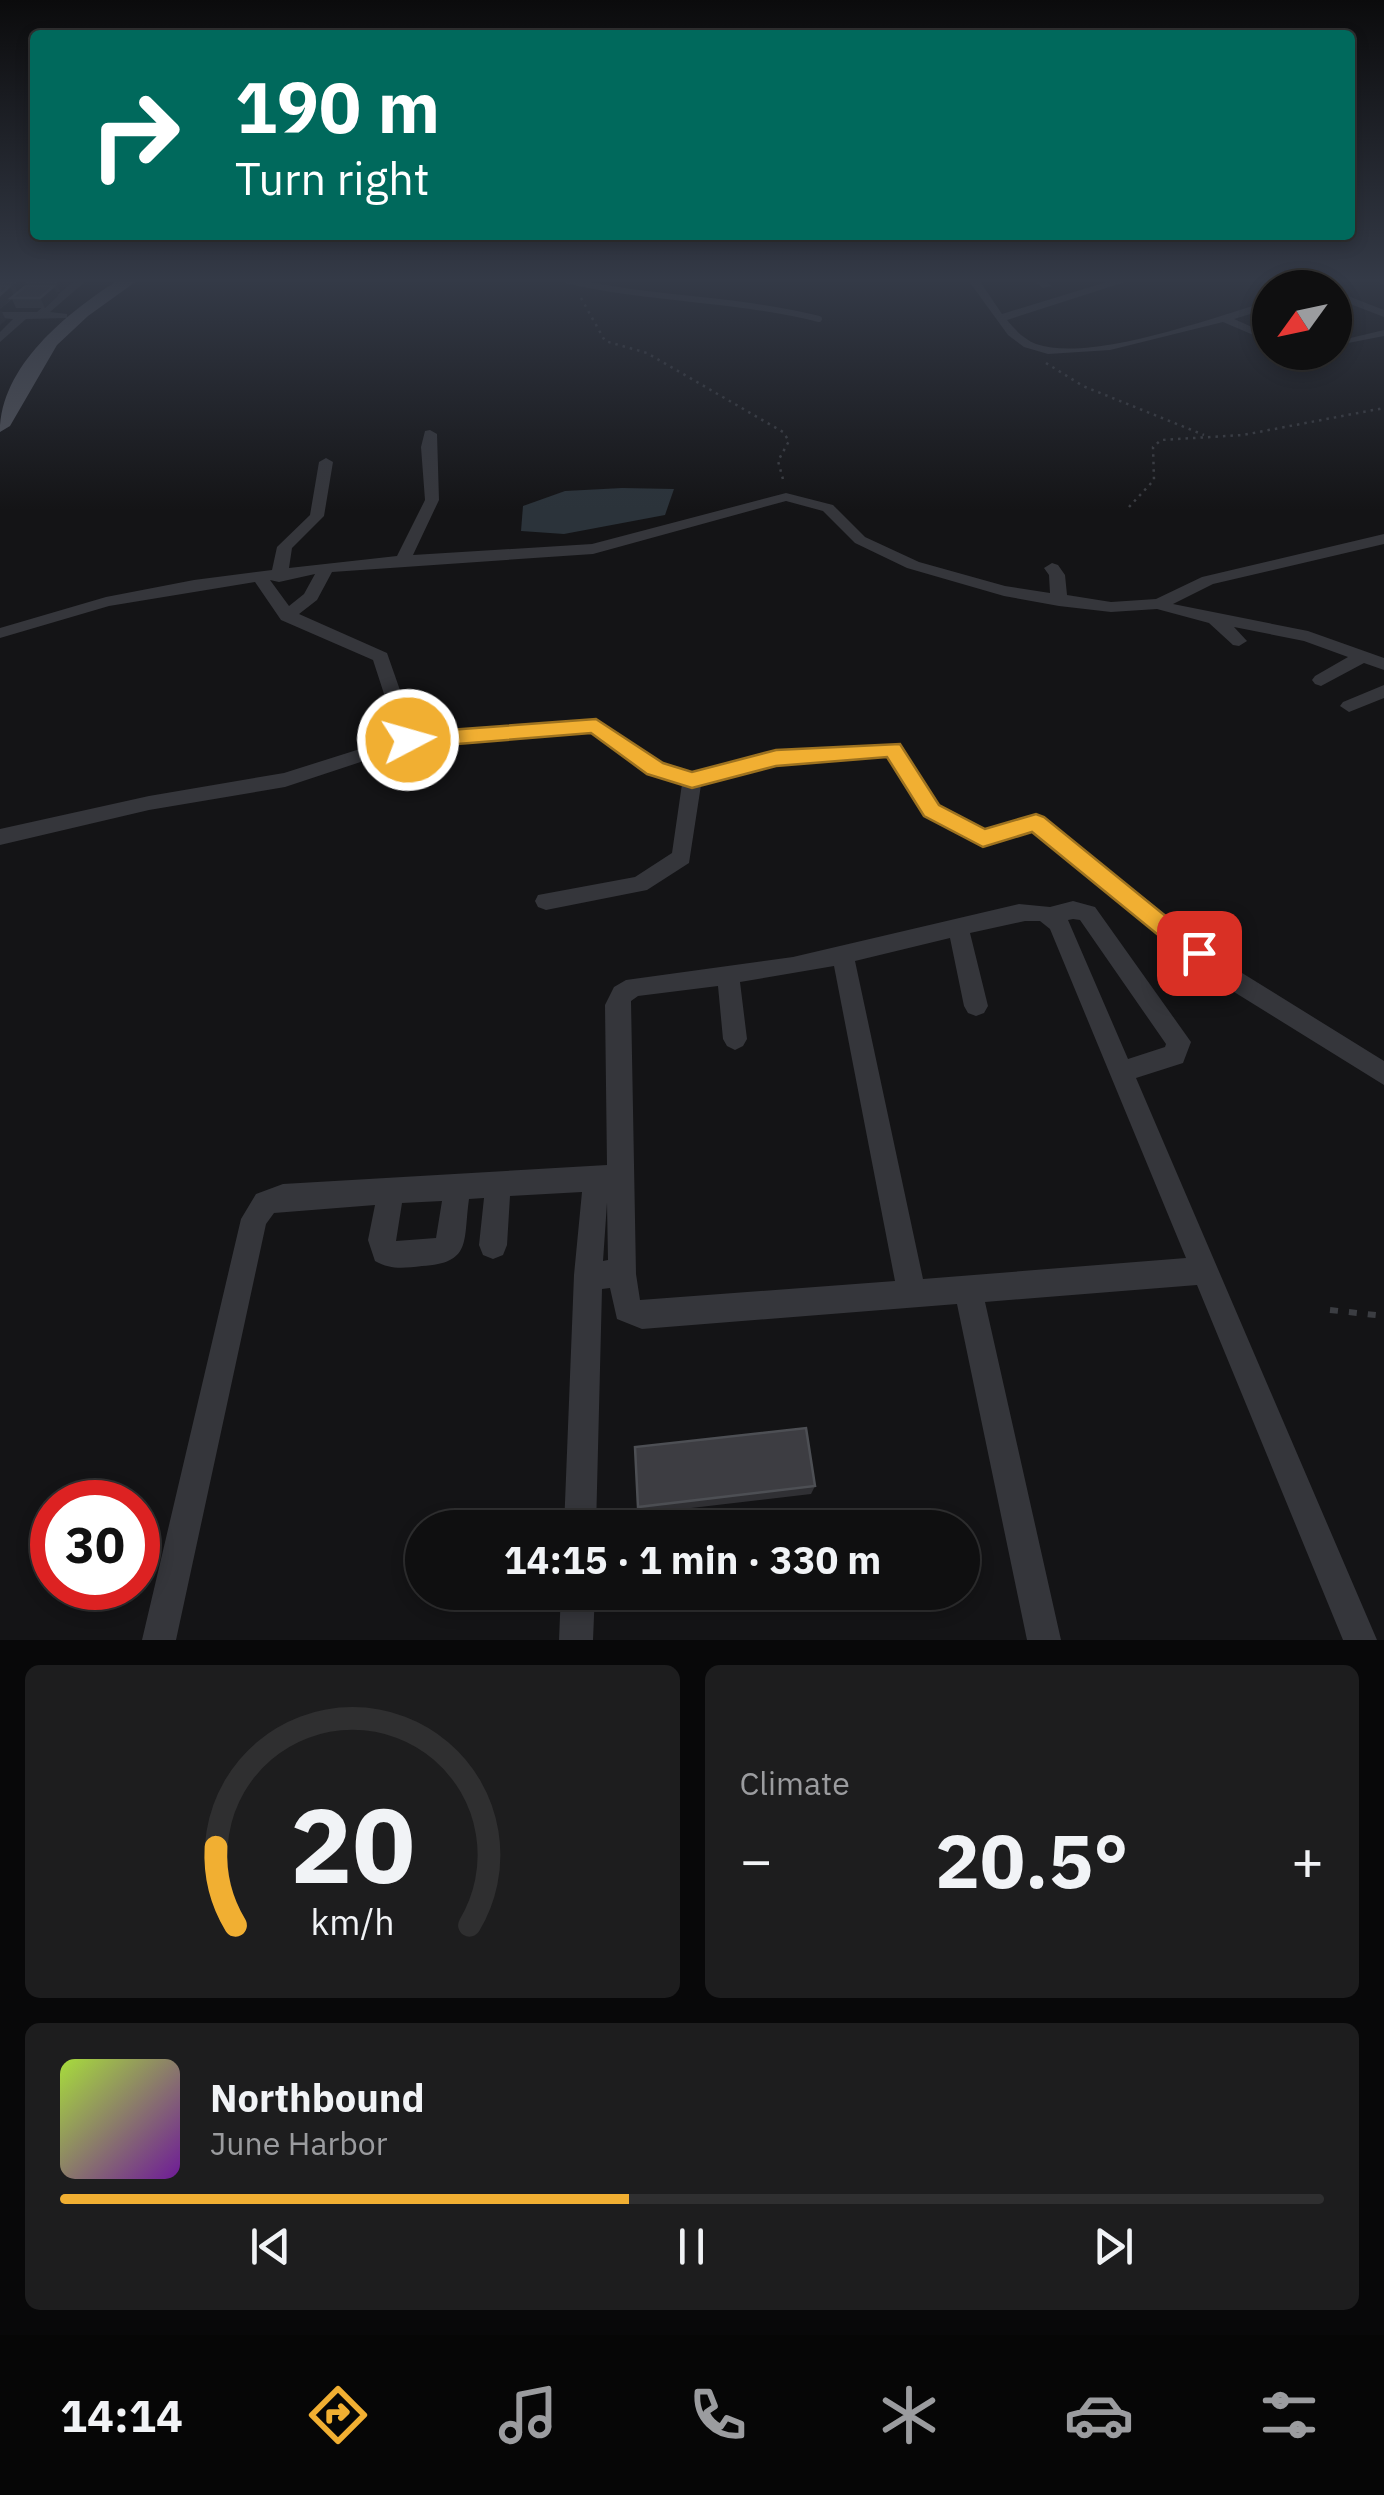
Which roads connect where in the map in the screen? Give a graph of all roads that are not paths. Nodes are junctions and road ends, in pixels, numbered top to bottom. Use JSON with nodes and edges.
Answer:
{"nodes":[{"id":1,"x":19,"y":357,"type":"edge"},
{"id":2,"x":37,"y":357,"type":"edge"},
{"id":3,"x":12,"y":363,"type":"dead end"},
{"id":4,"x":2,"y":419,"type":"edge"},
{"id":5,"x":430,"y":434,"type":"dead end"},
{"id":6,"x":326,"y":462,"type":"dead end"},
{"id":7,"x":1381,"y":542,"type":"edge"},
{"id":8,"x":403,"y":560,"type":"junction"},
{"id":9,"x":1052,"y":568,"type":"dead end"},
{"id":10,"x":326,"y":569,"type":"junction"},
{"id":11,"x":270,"y":578,"type":"junction"},
{"id":12,"x":1059,"y":601,"type":"junction"},
{"id":13,"x":1159,"y":604,"type":"junction"},
{"id":14,"x":287,"y":616,"type":"junction"},
{"id":15,"x":1213,"y":617,"type":"junction"},
{"id":16,"x":0,"y":633,"type":"edge"},
{"id":17,"x":1239,"y":641,"type":"dead end"},
{"id":18,"x":1364,"y":656,"type":"junction"},
{"id":19,"x":1384,"y":664,"type":"edge"},
{"id":20,"x":1320,"y":680,"type":"dead end"},
{"id":21,"x":1384,"y":691,"type":"edge"},
{"id":22,"x":1349,"y":706,"type":"dead end"},
{"id":23,"x":408,"y":740,"type":"junction"},
{"id":24,"x":692,"y":780,"type":"junction"},
{"id":25,"x":0,"y":838,"type":"edge"},
{"id":26,"x":546,"y":901,"type":"dead end"},
{"id":27,"x":1052,"y":916,"type":"junction"},
{"id":28,"x":958,"y":926,"type":"junction"},
{"id":29,"x":843,"y":956,"type":"junction"},
{"id":30,"x":728,"y":974,"type":"junction"},
{"id":31,"x":976,"y":1006,"type":"dead end"},
{"id":32,"x":734,"y":1039,"type":"dead end"},
{"id":33,"x":1120,"y":1072,"type":"junction"},
{"id":34,"x":1384,"y":1074,"type":"edge"},
{"id":35,"x":608,"y":1178,"type":"junction"},
{"id":36,"x":498,"y":1185,"type":"junction"},
{"id":37,"x":456,"y":1187,"type":"junction"},
{"id":38,"x":391,"y":1191,"type":"junction"},
{"id":39,"x":494,"y":1245,"type":"dead end"},
{"id":40,"x":1204,"y":1271,"type":"junction"},
{"id":41,"x":622,"y":1274,"type":"junction"},
{"id":42,"x":588,"y":1275,"type":"junction"},
{"id":43,"x":968,"y":1291,"type":"junction"},
{"id":44,"x":912,"y":1295,"type":"junction"},
{"id":45,"x":581,"y":1510,"type":"edge"},
{"id":46,"x":577,"y":1610,"type":"edge"},
{"id":47,"x":158,"y":1640,"type":"edge"},
{"id":48,"x":576,"y":1640,"type":"edge"},
{"id":49,"x":1044,"y":1640,"type":"edge"},
{"id":50,"x":1360,"y":1640,"type":"edge"}],
"edges":[{"from":1,"to":3,"type":"main road"},
{"from":2,"to":4,"type":"main road"},
{"from":5,"to":8,"type":"street"},
{"from":6,"to":11,"type":"street"},
{"from":7,"to":13,"type":"street"},
{"from":8,"to":10,"type":"street"},
{"from":8,"to":12,"type":"street"},
{"from":9,"to":12,"type":"street"},
{"from":10,"to":11,"type":"street"},
{"from":10,"to":14,"type":"street"},
{"from":11,"to":14,"type":"street"},
{"from":11,"to":16,"type":"street"},
{"from":12,"to":13,"type":"street"},
{"from":13,"to":15,"type":"street"},
{"from":14,"to":23,"type":"street"},
{"from":15,"to":17,"type":"street"},
{"from":15,"to":18,"type":"street"},
{"from":18,"to":19,"type":"street"},
{"from":18,"to":20,"type":"street"},
{"from":21,"to":22,"type":"street"},
{"from":23,"to":24,"type":"street"},
{"from":23,"to":25,"type":"street"},
{"from":24,"to":26,"type":"street"},
{"from":24,"to":34,"type":"street"},
{"from":27,"to":28,"type":"street"},
{"from":27,"to":33,"type":"street"},
{"from":27,"to":33,"type":"street"},
{"from":28,"to":29,"type":"street"},
{"from":28,"to":31,"type":"street"},
{"from":29,"to":30,"type":"street"},
{"from":29,"to":44,"type":"street"},
{"from":30,"to":32,"type":"street"},
{"from":30,"to":35,"type":"street"},
{"from":33,"to":40,"type":"street"},
{"from":35,"to":36,"type":"street"},
{"from":35,"to":41,"type":"street"},
{"from":35,"to":42,"type":"street"},
{"from":36,"to":37,"type":"street"},
{"from":36,"to":39,"type":"street"},
{"from":37,"to":38,"type":"street"},
{"from":37,"to":38,"type":"street"},
{"from":38,"to":47,"type":"street"},
{"from":40,"to":43,"type":"street"},
{"from":40,"to":50,"type":"street"},
{"from":41,"to":42,"type":"street"},
{"from":41,"to":44,"type":"street"},
{"from":42,"to":45,"type":"street"},
{"from":43,"to":44,"type":"street"},
{"from":43,"to":49,"type":"street"},
{"from":46,"to":48,"type":"street"}]}
